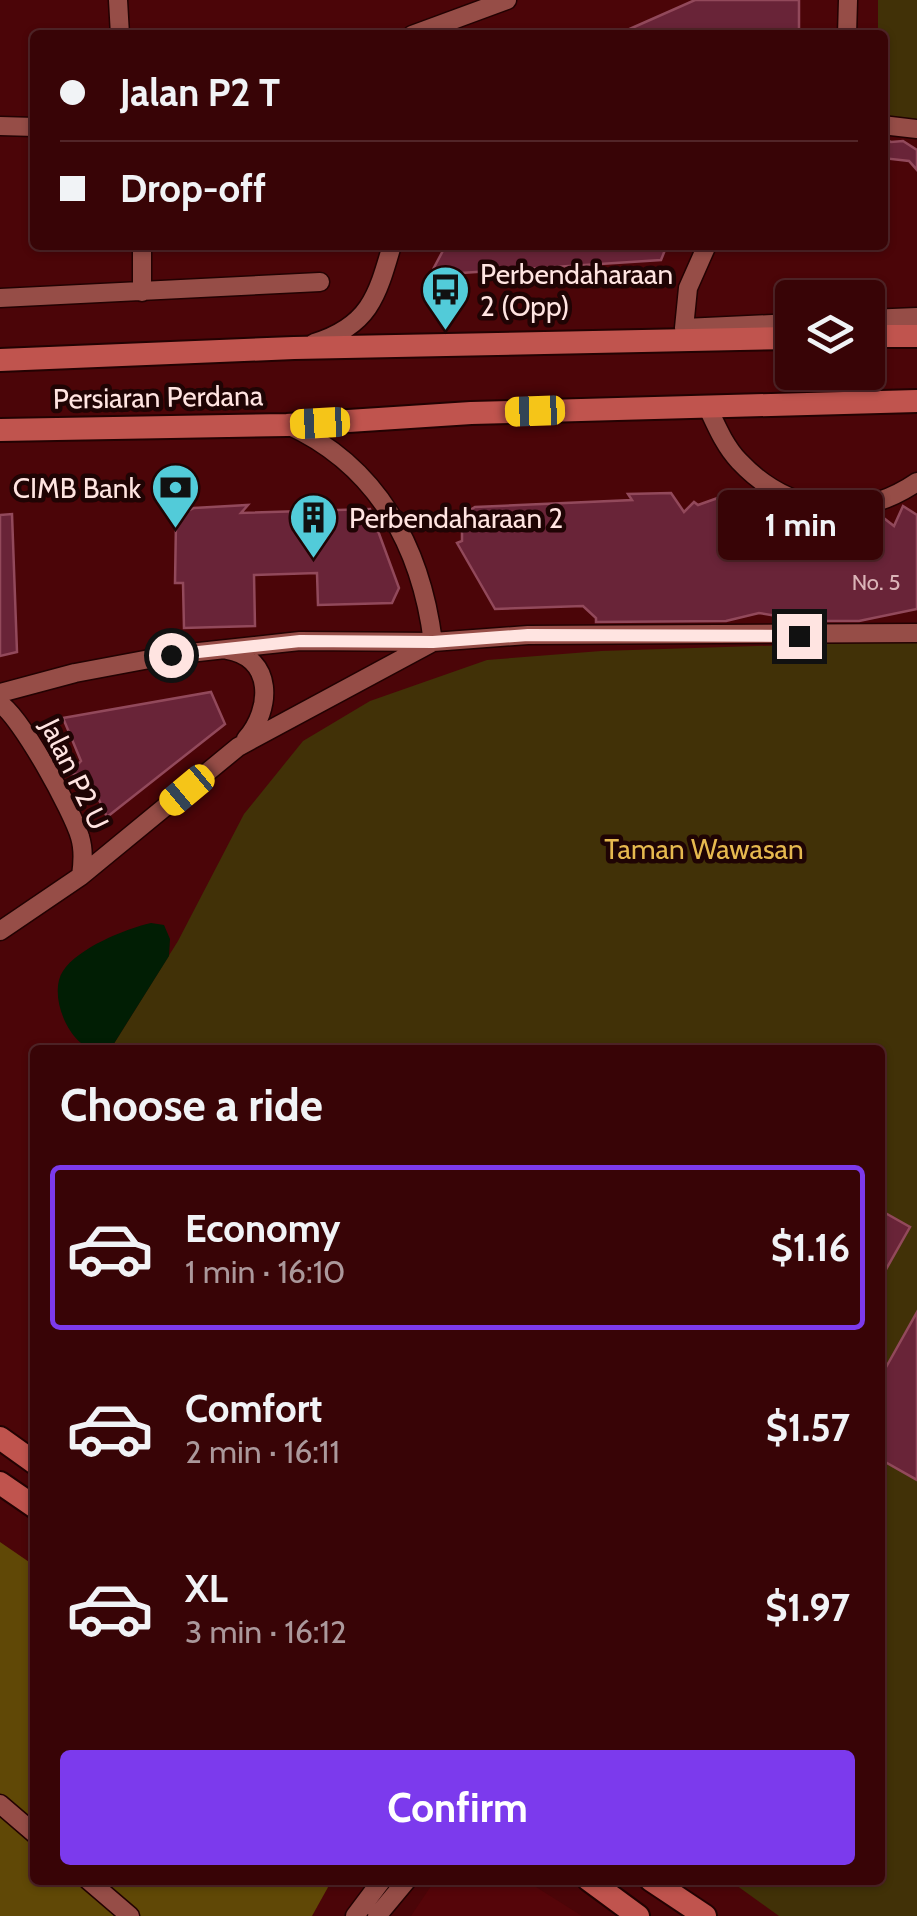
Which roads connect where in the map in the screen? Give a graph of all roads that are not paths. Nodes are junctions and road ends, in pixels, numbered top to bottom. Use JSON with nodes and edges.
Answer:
{"nodes":[{"id":1,"x":118,"y":0,"type":"edge"},
{"id":2,"x":507,"y":0,"type":"edge"},
{"id":3,"x":848,"y":0,"type":"edge"},
{"id":4,"x":120,"y":30,"type":"edge"},
{"id":5,"x":426,"y":30,"type":"edge"},
{"id":6,"x":847,"y":30,"type":"edge"},
{"id":7,"x":0,"y":126,"type":"edge"},
{"id":8,"x":888,"y":126,"type":"edge"},
{"id":9,"x":30,"y":127,"type":"edge"},
{"id":10,"x":917,"y":129,"type":"edge"},
{"id":11,"x":142,"y":250,"type":"edge"},
{"id":12,"x":391,"y":250,"type":"edge"},
{"id":13,"x":705,"y":250,"type":"edge"},
{"id":14,"x":320,"y":282,"type":"dead end"},
{"id":15,"x":142,"y":292,"type":"junction"},
{"id":16,"x":0,"y":298,"type":"edge"},
{"id":17,"x":917,"y":317,"type":"edge"},
{"id":18,"x":885,"y":319,"type":"edge"},
{"id":19,"x":775,"y":324,"type":"edge"},
{"id":20,"x":885,"y":336,"type":"edge"},
{"id":21,"x":917,"y":336,"type":"edge"},
{"id":22,"x":775,"y":338,"type":"edge"},
{"id":23,"x":294,"y":348,"type":"junction"},
{"id":24,"x":0,"y":360,"type":"edge"},
{"id":25,"x":917,"y":401,"type":"edge"},
{"id":26,"x":708,"y":406,"type":"junction"},
{"id":27,"x":287,"y":425,"type":"junction"},
{"id":28,"x":0,"y":430,"type":"edge"},
{"id":29,"x":917,"y":482,"type":"edge"},
{"id":30,"x":917,"y":633,"type":"edge"},
{"id":31,"x":433,"y":642,"type":"junction"},
{"id":32,"x":221,"y":649,"type":"junction"},
{"id":33,"x":0,"y":694,"type":"edge"},
{"id":34,"x":0,"y":704,"type":"edge"},
{"id":35,"x":238,"y":747,"type":"junction"},
{"id":36,"x":81,"y":876,"type":"junction"},
{"id":37,"x":0,"y":931,"type":"edge"},
{"id":38,"x":0,"y":1438,"type":"edge"},
{"id":39,"x":30,"y":1459,"type":"edge"},
{"id":40,"x":0,"y":1483,"type":"edge"},
{"id":41,"x":30,"y":1503,"type":"edge"},
{"id":42,"x":0,"y":1804,"type":"edge"},
{"id":43,"x":30,"y":1830,"type":"edge"},
{"id":44,"x":94,"y":1885,"type":"edge"},
{"id":45,"x":378,"y":1885,"type":"edge"},
{"id":46,"x":403,"y":1885,"type":"edge"},
{"id":47,"x":596,"y":1885,"type":"edge"},
{"id":48,"x":658,"y":1885,"type":"edge"},
{"id":49,"x":130,"y":1916,"type":"edge"},
{"id":50,"x":355,"y":1916,"type":"edge"},
{"id":51,"x":377,"y":1916,"type":"edge"},
{"id":52,"x":638,"y":1916,"type":"edge"},
{"id":53,"x":705,"y":1916,"type":"edge"}],
"edges":[{"from":1,"to":4,"type":"street"},
{"from":2,"to":5,"type":"street"},
{"from":3,"to":6,"type":"street"},
{"from":7,"to":9,"type":"street"},
{"from":8,"to":10,"type":"street"},
{"from":11,"to":15,"type":"street"},
{"from":12,"to":23,"type":"street"},
{"from":13,"to":19,"type":"street"},
{"from":14,"to":15,"type":"street"},
{"from":15,"to":16,"type":"street"},
{"from":17,"to":18,"type":"street"},
{"from":20,"to":21,"type":"main road"},
{"from":22,"to":23,"type":"main road","name":"Persiaran Perdana"},
{"from":23,"to":24,"type":"main road","name":"Persiaran Perdana"},
{"from":25,"to":26,"type":"main road","name":"Persiaran Perdana"},
{"from":26,"to":27,"type":"main road","name":"Persiaran Perdana"},
{"from":26,"to":29,"type":"street"},
{"from":27,"to":28,"type":"main road","name":"Persiaran Perdana"},
{"from":27,"to":31,"type":"street"},
{"from":30,"to":31,"type":"street"},
{"from":31,"to":32,"type":"street"},
{"from":31,"to":35,"type":"street"},
{"from":32,"to":33,"type":"street"},
{"from":32,"to":35,"type":"street"},
{"from":34,"to":36,"type":"street","name":"Jalan P2 U"},
{"from":35,"to":36,"type":"street"},
{"from":36,"to":37,"type":"street"},
{"from":38,"to":39,"type":"main road"},
{"from":40,"to":41,"type":"main road"},
{"from":42,"to":43,"type":"street"},
{"from":44,"to":49,"type":"street"},
{"from":45,"to":50,"type":"street"},
{"from":46,"to":51,"type":"street"},
{"from":47,"to":52,"type":"main road"},
{"from":48,"to":53,"type":"main road"}]}
